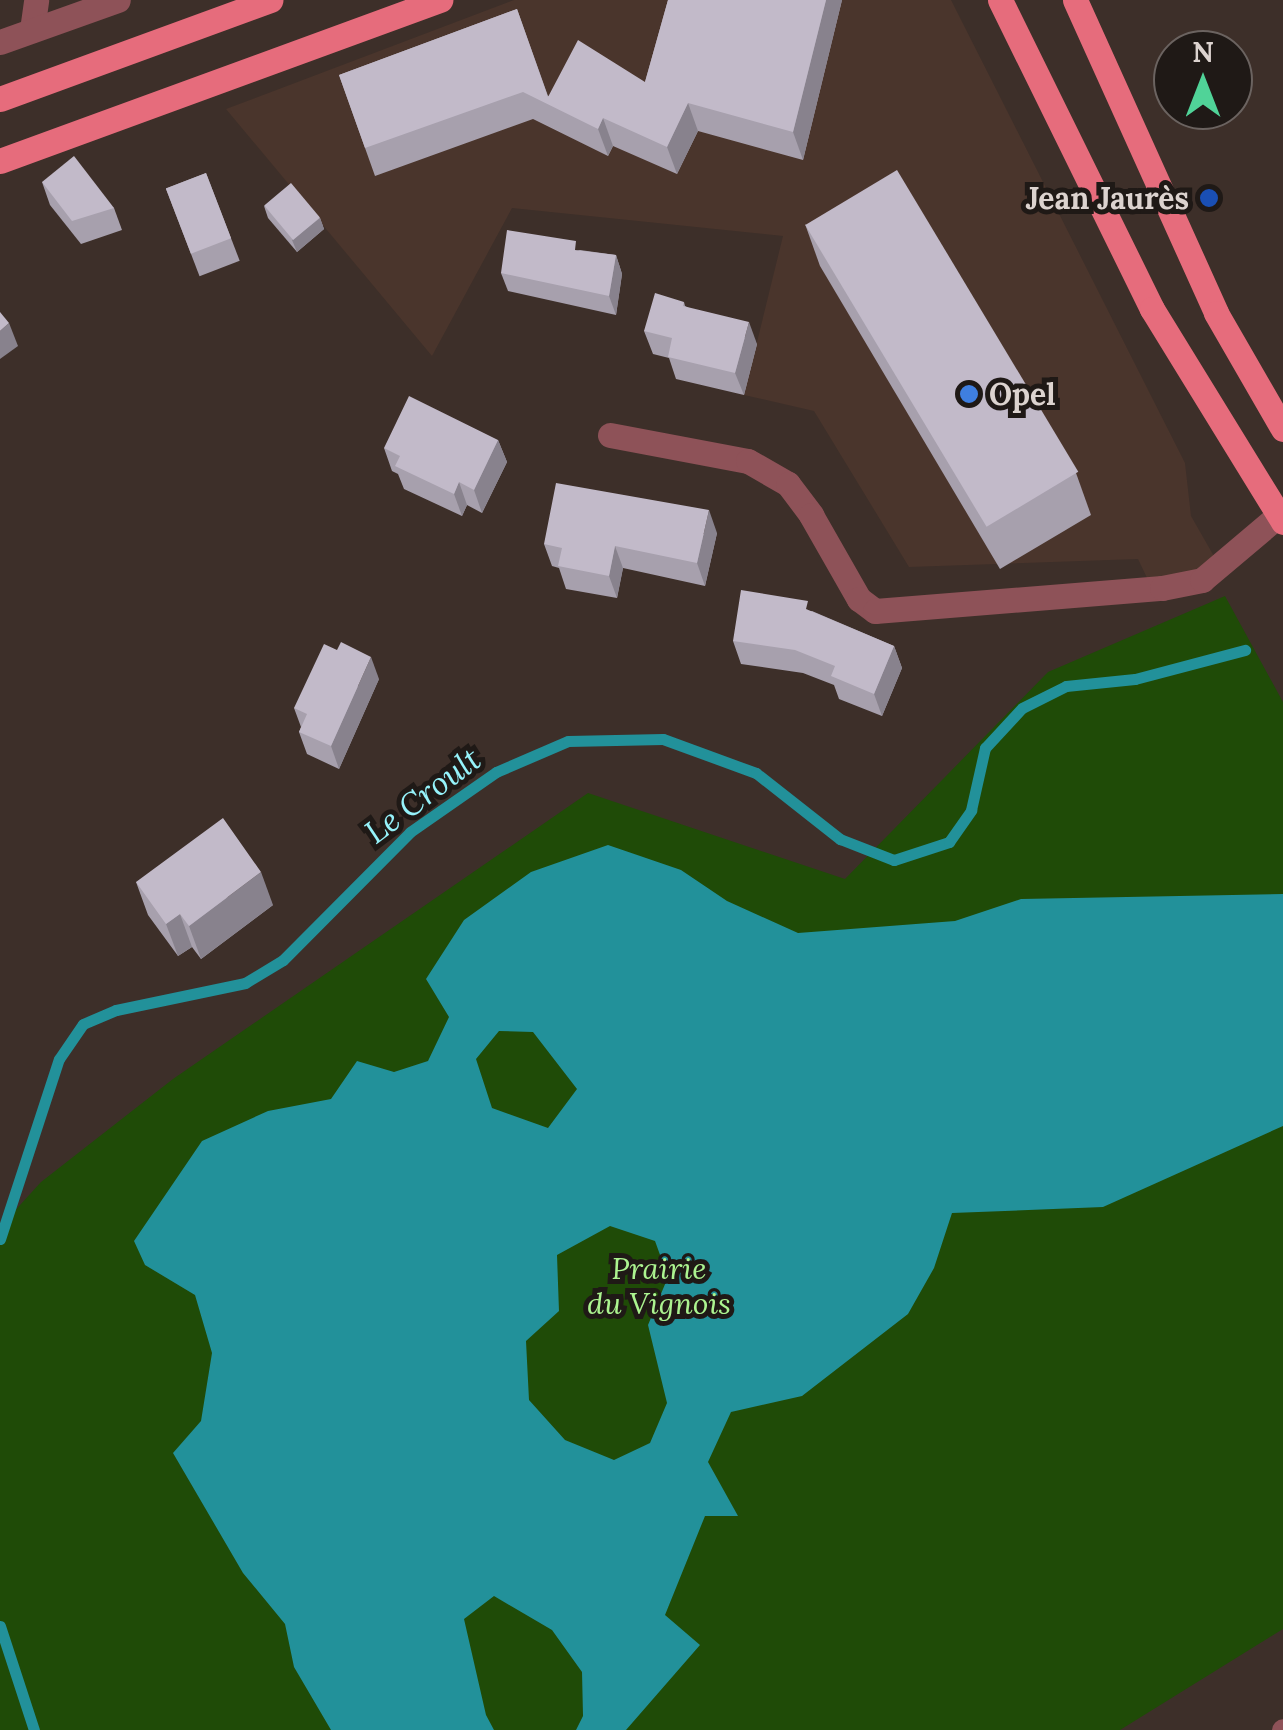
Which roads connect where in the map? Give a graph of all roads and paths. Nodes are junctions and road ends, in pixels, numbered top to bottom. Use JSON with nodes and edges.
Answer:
{"nodes":[{"id":1,"x":36,"y":0,"type":"edge"},
{"id":2,"x":118,"y":0,"type":"edge"},
{"id":3,"x":270,"y":0,"type":"edge"},
{"id":4,"x":441,"y":0,"type":"edge"},
{"id":5,"x":1000,"y":0,"type":"edge"},
{"id":6,"x":1075,"y":0,"type":"edge"},
{"id":7,"x":32,"y":30,"type":"junction"},
{"id":8,"x":0,"y":42,"type":"edge"},
{"id":9,"x":0,"y":99,"type":"edge"},
{"id":10,"x":0,"y":161,"type":"edge"},
{"id":11,"x":1283,"y":429,"type":"edge"},
{"id":12,"x":610,"y":435,"type":"dead end"},
{"id":13,"x":1281,"y":518,"type":"edge"}],
"edges":[{"from":1,"to":7,"type":"street"},
{"from":2,"to":7,"type":"street"},
{"from":3,"to":9,"type":"main road"},
{"from":4,"to":10,"type":"main road"},
{"from":5,"to":13,"type":"main road"},
{"from":6,"to":11,"type":"main road"},
{"from":7,"to":8,"type":"street"},
{"from":12,"to":13,"type":"street"}]}
